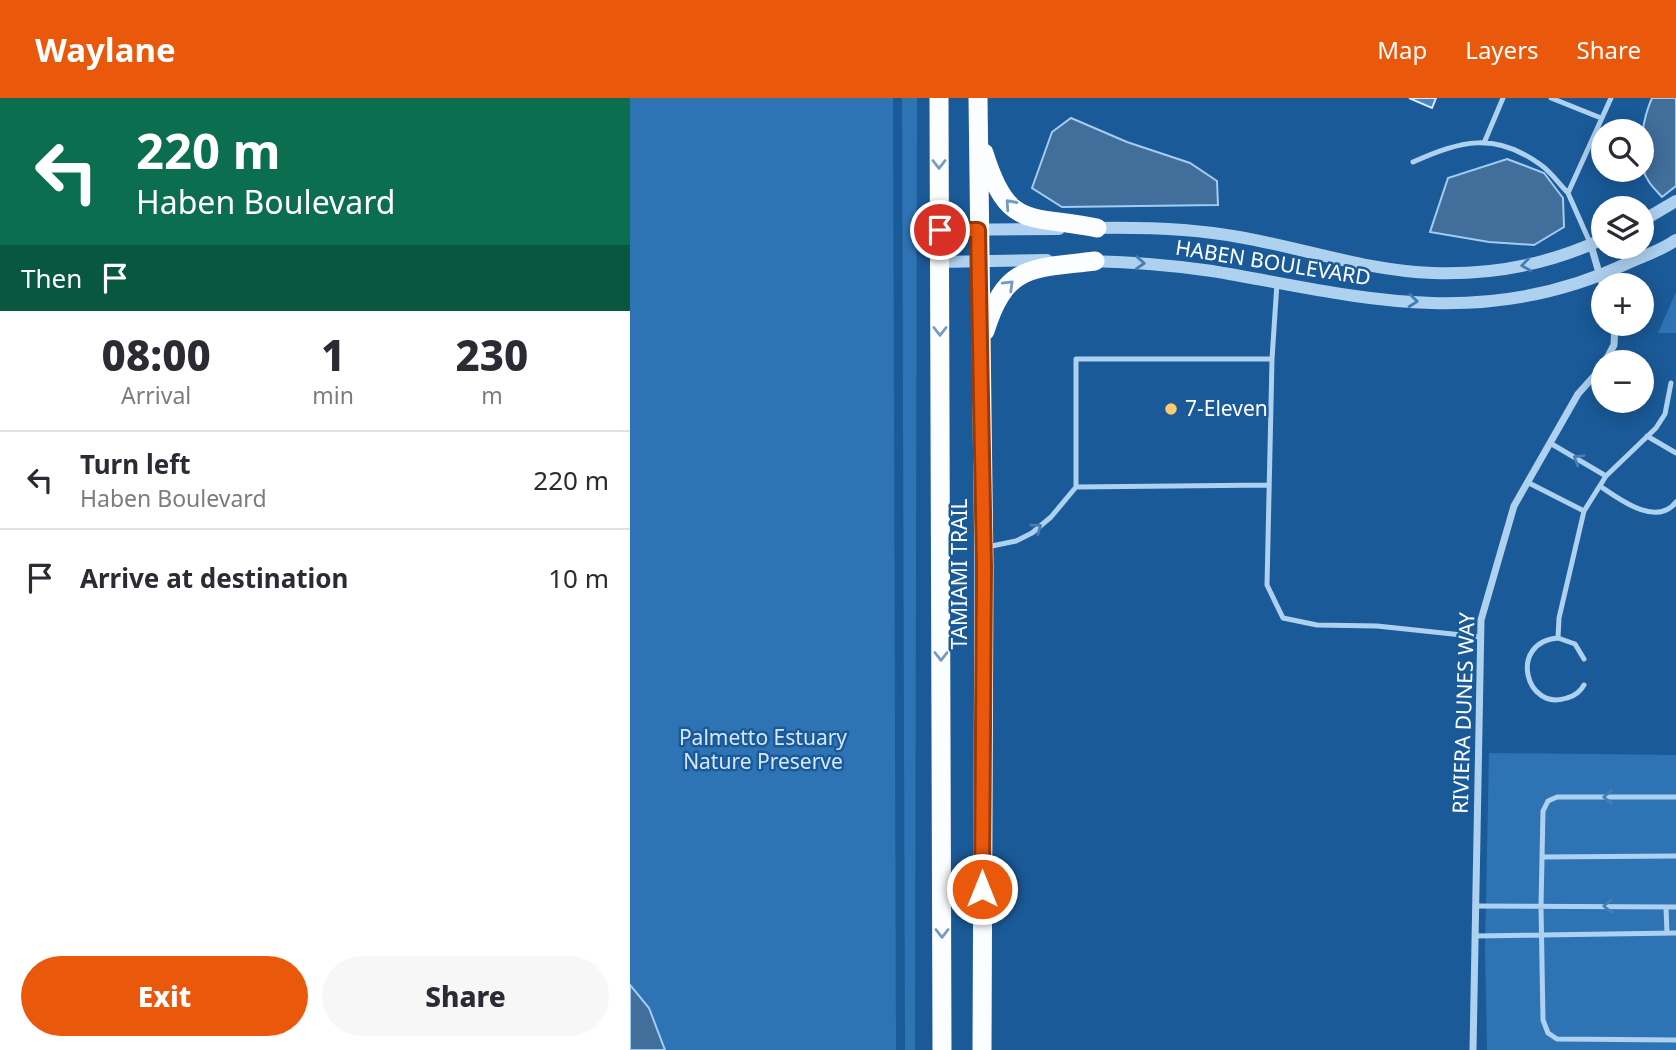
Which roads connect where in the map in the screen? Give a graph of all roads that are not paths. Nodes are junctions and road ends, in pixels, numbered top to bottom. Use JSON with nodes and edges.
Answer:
{"nodes":[{"id":1,"x":939,"y":98,"type":"edge"},
{"id":2,"x":978,"y":98,"type":"edge"},
{"id":3,"x":1503,"y":98,"type":"edge"},
{"id":4,"x":1551,"y":98,"type":"edge"},
{"id":5,"x":1611,"y":98,"type":"edge"},
{"id":6,"x":1601,"y":118,"type":"junction"},
{"id":7,"x":978,"y":131,"type":"junction"},
{"id":8,"x":1484,"y":143,"type":"junction"},
{"id":9,"x":1413,"y":162,"type":"dead end"},
{"id":10,"x":1568,"y":193,"type":"junction"},
{"id":11,"x":1676,"y":201,"type":"edge"},
{"id":12,"x":1654,"y":215,"type":"edge"},
{"id":13,"x":1097,"y":228,"type":"junction"},
{"id":14,"x":940,"y":230,"type":"junction"},
{"id":15,"x":978,"y":230,"type":"junction"},
{"id":16,"x":1591,"y":232,"type":"edge"},
{"id":17,"x":1676,"y":240,"type":"edge"},
{"id":18,"x":1591,"y":244,"type":"edge"},
{"id":19,"x":979,"y":261,"type":"junction"},
{"id":20,"x":1095,"y":261,"type":"junction"},
{"id":21,"x":939,"y":262,"type":"junction"},
{"id":22,"x":1617,"y":273,"type":"edge"},
{"id":23,"x":1277,"y":283,"type":"junction"},
{"id":24,"x":1591,"y":284,"type":"edge"},
{"id":25,"x":980,"y":346,"type":"junction"},
{"id":26,"x":1272,"y":359,"type":"junction"},
{"id":27,"x":1591,"y":379,"type":"edge"},
{"id":28,"x":1671,"y":383,"type":"dead end"},
{"id":29,"x":1647,"y":436,"type":"junction"},
{"id":30,"x":1550,"y":443,"type":"junction"},
{"id":31,"x":1676,"y":453,"type":"edge"},
{"id":32,"x":1606,"y":476,"type":"junction"},
{"id":33,"x":1527,"y":482,"type":"junction"},
{"id":34,"x":1269,"y":485,"type":"junction"},
{"id":35,"x":1600,"y":486,"type":"junction"},
{"id":36,"x":1076,"y":487,"type":"junction"},
{"id":37,"x":1676,"y":502,"type":"edge"},
{"id":38,"x":1584,"y":511,"type":"junction"},
{"id":39,"x":984,"y":547,"type":"junction"},
{"id":40,"x":1481,"y":637,"type":"junction"},
{"id":41,"x":1558,"y":638,"type":"junction"},
{"id":42,"x":1584,"y":659,"type":"dead end"},
{"id":43,"x":1584,"y":685,"type":"dead end"},
{"id":44,"x":1676,"y":797,"type":"edge"},
{"id":45,"x":1676,"y":856,"type":"edge"},
{"id":46,"x":1542,"y":857,"type":"junction"},
{"id":47,"x":1476,"y":906,"type":"junction"},
{"id":48,"x":1541,"y":906,"type":"junction"},
{"id":49,"x":1666,"y":907,"type":"junction"},
{"id":50,"x":1676,"y":907,"type":"edge"},
{"id":51,"x":1667,"y":933,"type":"junction"},
{"id":52,"x":1676,"y":933,"type":"edge"},
{"id":53,"x":1541,"y":935,"type":"junction"},
{"id":54,"x":1475,"y":936,"type":"junction"},
{"id":55,"x":1676,"y":1040,"type":"edge"},
{"id":56,"x":942,"y":1050,"type":"edge"},
{"id":57,"x":982,"y":1050,"type":"edge"},
{"id":58,"x":1473,"y":1050,"type":"edge"}],
"edges":[{"from":1,"to":14,"type":"highway","name":"TAMIAMI TRAIL","one_way":true},
{"from":2,"to":7,"type":"highway","name":"TAMIAMI TRAIL"},
{"from":3,"to":8,"type":"lane"},
{"from":4,"to":6,"type":"lane"},
{"from":5,"to":6,"type":"lane"},
{"from":6,"to":10,"type":"lane"},
{"from":13,"to":7,"type":"highway","one_way":true},
{"from":7,"to":15,"type":"highway","name":"TAMIAMI TRAIL"},
{"from":8,"to":9,"type":"lane"},
{"from":8,"to":10,"type":"lane"},
{"from":10,"to":16,"type":"lane"},
{"from":11,"to":12,"type":"street"},
{"from":13,"to":15,"type":"street","name":"HABEN BOULEVARD"},
{"from":18,"to":13,"type":"street","name":"HABEN BOULEVARD","one_way":true},
{"from":14,"to":15,"type":"street","name":"HABEN BOULEVARD"},
{"from":14,"to":21,"type":"highway","name":"TAMIAMI TRAIL"},
{"from":15,"to":19,"type":"highway","name":"TAMIAMI TRAIL"},
{"from":17,"to":22,"type":"street","name":"HABEN BOULEVARD"},
{"from":19,"to":20,"type":"street","name":"HABEN BOULEVARD"},
{"from":19,"to":21,"type":"street","name":"HABEN BOULEVARD"},
{"from":19,"to":25,"type":"highway","name":"TAMIAMI TRAIL"},
{"from":20,"to":23,"type":"street","name":"HABEN BOULEVARD","one_way":true},
{"from":25,"to":20,"type":"highway","one_way":true},
{"from":21,"to":56,"type":"highway","name":"TAMIAMI TRAIL","one_way":true},
{"from":23,"to":24,"type":"street","name":"HABEN BOULEVARD","one_way":true},
{"from":23,"to":26,"type":"lane"},
{"from":25,"to":39,"type":"highway","name":"TAMIAMI TRAIL"},
{"from":26,"to":34,"type":"lane"},
{"from":26,"to":36,"type":"lane"},
{"from":27,"to":30,"type":"street","name":"RIVIERA DUNES WAY"},
{"from":28,"to":29,"type":"lane"},
{"from":29,"to":31,"type":"lane"},
{"from":29,"to":32,"type":"lane"},
{"from":32,"to":30,"type":"lane","one_way":true},
{"from":30,"to":33,"type":"street","name":"RIVIERA DUNES WAY"},
{"from":32,"to":35,"type":"lane"},
{"from":33,"to":38,"type":"lane"},
{"from":33,"to":40,"type":"street","name":"RIVIERA DUNES WAY"},
{"from":34,"to":36,"type":"lane"},
{"from":34,"to":40,"type":"lane"},
{"from":35,"to":37,"type":"lane"},
{"from":35,"to":38,"type":"lane"},
{"from":39,"to":36,"type":"lane","one_way":true},
{"from":38,"to":41,"type":"lane"},
{"from":39,"to":57,"type":"highway","name":"TAMIAMI TRAIL"},
{"from":40,"to":47,"type":"street","name":"RIVIERA DUNES WAY"},
{"from":41,"to":42,"type":"lane"},
{"from":41,"to":43,"type":"lane"},
{"from":44,"to":46,"type":"lane","one_way":true},
{"from":45,"to":46,"type":"lane"},
{"from":46,"to":48,"type":"lane"},
{"from":47,"to":48,"type":"lane"},
{"from":47,"to":54,"type":"street","name":"RIVIERA DUNES WAY"},
{"from":49,"to":48,"type":"lane","one_way":true},
{"from":48,"to":53,"type":"lane"},
{"from":49,"to":50,"type":"lane"},
{"from":49,"to":51,"type":"lane"},
{"from":51,"to":52,"type":"lane"},
{"from":51,"to":53,"type":"lane"},
{"from":53,"to":54,"type":"lane"},
{"from":53,"to":55,"type":"lane"},
{"from":54,"to":58,"type":"street","name":"RIVIERA DUNES WAY"}]}
